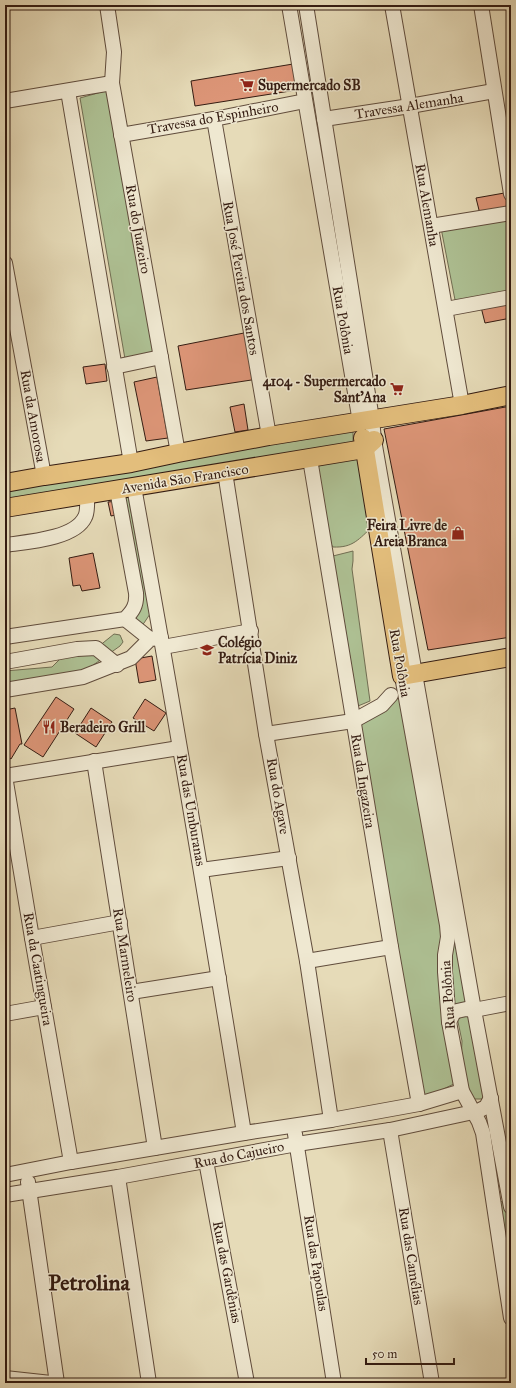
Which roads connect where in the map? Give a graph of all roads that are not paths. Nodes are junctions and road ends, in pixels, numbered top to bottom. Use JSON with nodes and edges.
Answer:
{"nodes":[{"id":1,"x":108,"y":5,"type":"edge"},
{"id":2,"x":289,"y":5,"type":"edge"},
{"id":3,"x":306,"y":5,"type":"edge"},
{"id":4,"x":392,"y":5,"type":"edge"},
{"id":5,"x":481,"y":5,"type":"edge"},
{"id":6,"x":112,"y":83,"type":"junction"},
{"id":7,"x":68,"y":91,"type":"junction"},
{"id":8,"x":494,"y":91,"type":"junction"},
{"id":9,"x":5,"y":101,"type":"edge"},
{"id":10,"x":305,"y":101,"type":"junction"},
{"id":11,"x":410,"y":106,"type":"junction"},
{"id":12,"x":214,"y":119,"type":"junction"},
{"id":13,"x":324,"y":120,"type":"junction"},
{"id":14,"x":120,"y":135,"type":"junction"},
{"id":15,"x":507,"y":140,"type":"edge"},
{"id":16,"x":511,"y":194,"type":"edge"},
{"id":17,"x":511,"y":213,"type":"edge"},
{"id":18,"x":431,"y":226,"type":"junction"},
{"id":19,"x":5,"y":263,"type":"edge"},
{"id":20,"x":511,"y":297,"type":"edge"},
{"id":21,"x":446,"y":309,"type":"junction"},
{"id":22,"x":161,"y":357,"type":"junction"},
{"id":23,"x":114,"y":367,"type":"junction"},
{"id":24,"x":511,"y":395,"type":"edge"},
{"id":25,"x":462,"y":405,"type":"junction"},
{"id":26,"x":366,"y":420,"type":"junction"},
{"id":27,"x":269,"y":436,"type":"junction"},
{"id":28,"x":369,"y":444,"type":"junction"},
{"id":29,"x":178,"y":453,"type":"junction"},
{"id":30,"x":310,"y":459,"type":"junction"},
{"id":31,"x":131,"y":463,"type":"junction"},
{"id":32,"x":225,"y":472,"type":"junction"},
{"id":33,"x":44,"y":476,"type":"junction"},
{"id":34,"x":5,"y":483,"type":"edge"},
{"id":35,"x":126,"y":489,"type":"junction"},
{"id":36,"x":87,"y":495,"type":"junction"},
{"id":37,"x":5,"y":508,"type":"edge"},
{"id":38,"x":5,"y":546,"type":"edge"},
{"id":39,"x":124,"y":619,"type":"junction"},
{"id":40,"x":251,"y":631,"type":"junction"},
{"id":41,"x":5,"y":637,"type":"edge"},
{"id":42,"x":158,"y":641,"type":"junction"},
{"id":43,"x":511,"y":657,"type":"edge"},
{"id":44,"x":5,"y":662,"type":"edge"},
{"id":45,"x":117,"y":665,"type":"junction"},
{"id":46,"x":408,"y":675,"type":"junction"},
{"id":47,"x":5,"y":690,"type":"edge"},
{"id":48,"x":391,"y":695,"type":"dead end"},
{"id":49,"x":353,"y":721,"type":"junction"},
{"id":50,"x":266,"y":734,"type":"junction"},
{"id":51,"x":180,"y":748,"type":"junction"},
{"id":52,"x":94,"y":761,"type":"junction"},
{"id":53,"x":5,"y":776,"type":"edge"},
{"id":54,"x":289,"y":858,"type":"junction"},
{"id":55,"x":201,"y":870,"type":"junction"},
{"id":56,"x":120,"y":922,"type":"junction"},
{"id":57,"x":32,"y":938,"type":"junction"},
{"id":58,"x":391,"y":947,"type":"junction"},
{"id":59,"x":307,"y":961,"type":"junction"},
{"id":60,"x":219,"y":978,"type":"junction"},
{"id":61,"x":131,"y":992,"type":"junction"},
{"id":62,"x":511,"y":1003,"type":"edge"},
{"id":63,"x":44,"y":1007,"type":"junction"},
{"id":64,"x":474,"y":1010,"type":"junction"},
{"id":65,"x":5,"y":1014,"type":"edge"},
{"id":66,"x":449,"y":1022,"type":"junction"},
{"id":67,"x":462,"y":1091,"type":"junction"},
{"id":68,"x":491,"y":1098,"type":"junction"},
{"id":69,"x":419,"y":1104,"type":"junction"},
{"id":70,"x":473,"y":1112,"type":"junction"},
{"id":71,"x":331,"y":1120,"type":"junction"},
{"id":72,"x":294,"y":1126,"type":"junction"},
{"id":73,"x":390,"y":1130,"type":"junction"},
{"id":74,"x":244,"y":1133,"type":"junction"},
{"id":75,"x":297,"y":1144,"type":"junction"},
{"id":76,"x":155,"y":1148,"type":"junction"},
{"id":77,"x":206,"y":1161,"type":"junction"},
{"id":78,"x":71,"y":1162,"type":"junction"},
{"id":79,"x":26,"y":1171,"type":"junction"},
{"id":80,"x":5,"y":1175,"type":"edge"},
{"id":81,"x":118,"y":1176,"type":"junction"},
{"id":82,"x":30,"y":1190,"type":"junction"},
{"id":83,"x":5,"y":1195,"type":"edge"},
{"id":84,"x":493,"y":1200,"type":"junction"},
{"id":85,"x":511,"y":1200,"type":"edge"},
{"id":86,"x":511,"y":1318,"type":"edge"},
{"id":87,"x":5,"y":1378,"type":"edge"},
{"id":88,"x":51,"y":1383,"type":"edge"},
{"id":89,"x":57,"y":1383,"type":"edge"},
{"id":90,"x":149,"y":1383,"type":"edge"},
{"id":91,"x":247,"y":1383,"type":"edge"},
{"id":92,"x":334,"y":1383,"type":"edge"},
{"id":93,"x":432,"y":1383,"type":"edge"}],
"edges":[{"from":1,"to":6,"type":"street","name":"Rua do Juazeiro"},
{"from":2,"to":10,"type":"street","name":"Rua Polônia"},
{"from":3,"to":13,"type":"street","name":"Rua Polônia"},
{"from":4,"to":11,"type":"street","name":"Rua Alemanha"},
{"from":5,"to":8,"type":"street"},
{"from":6,"to":7,"type":"street"},
{"from":6,"to":14,"type":"street","name":"Rua do Juazeiro"},
{"from":7,"to":9,"type":"street"},
{"from":7,"to":23,"type":"street"},
{"from":8,"to":11,"type":"street","name":"Travessa Alemanha"},
{"from":8,"to":15,"type":"street"},
{"from":10,"to":12,"type":"street","name":"Travessa do Espinheiro"},
{"from":10,"to":26,"type":"street","name":"Rua Polônia"},
{"from":11,"to":13,"type":"street","name":"Travessa Alemanha"},
{"from":11,"to":18,"type":"street","name":"Rua Alemanha"},
{"from":12,"to":14,"type":"street","name":"Travessa do Espinheiro"},
{"from":12,"to":27,"type":"street","name":"Rua José Pereira dos Santos"},
{"from":13,"to":26,"type":"street","name":"Rua Polônia"},
{"from":14,"to":22,"type":"street","name":"Rua do Juazeiro"},
{"from":15,"to":16,"type":"street"},
{"from":17,"to":18,"type":"street"},
{"from":18,"to":21,"type":"street","name":"Rua Alemanha"},
{"from":19,"to":33,"type":"street","name":"Rua da Amorosa"},
{"from":20,"to":21,"type":"street"},
{"from":21,"to":25,"type":"street","name":"Rua Alemanha"},
{"from":22,"to":23,"type":"street"},
{"from":22,"to":29,"type":"street","name":"Rua do Juazeiro"},
{"from":23,"to":31,"type":"street"},
{"from":24,"to":25,"type":"main road","name":"Avenida São Francisco"},
{"from":25,"to":26,"type":"main road","name":"Avenida São Francisco"},
{"from":26,"to":27,"type":"main road","name":"Avenida São Francisco"},
{"from":26,"to":28,"type":"main road","name":"Rua Polônia"},
{"from":27,"to":29,"type":"main road","name":"Avenida São Francisco"},
{"from":28,"to":30,"type":"main road","name":"Avenida São Francisco"},
{"from":28,"to":46,"type":"main road","name":"Rua Polônia"},
{"from":29,"to":31,"type":"main road","name":"Avenida São Francisco"},
{"from":30,"to":32,"type":"main road","name":"Avenida São Francisco"},
{"from":30,"to":49,"type":"street","name":"Rua da Ingazeira"},
{"from":31,"to":33,"type":"main road","name":"Avenida São Francisco"},
{"from":32,"to":35,"type":"main road","name":"Avenida São Francisco"},
{"from":32,"to":40,"type":"street","name":"Rua do Agave"},
{"from":33,"to":34,"type":"main road","name":"Avenida São Francisco"},
{"from":35,"to":36,"type":"main road","name":"Avenida São Francisco"},
{"from":35,"to":39,"type":"street"},
{"from":35,"to":42,"type":"street","name":"Rua das Umburanas"},
{"from":36,"to":37,"type":"main road","name":"Avenida São Francisco"},
{"from":36,"to":38,"type":"street"},
{"from":39,"to":41,"type":"street"},
{"from":39,"to":42,"type":"street"},
{"from":40,"to":42,"type":"street"},
{"from":40,"to":50,"type":"street","name":"Rua do Agave"},
{"from":42,"to":45,"type":"street"},
{"from":42,"to":51,"type":"street","name":"Rua das Umburanas"},
{"from":43,"to":46,"type":"main road"},
{"from":44,"to":45,"type":"street"},
{"from":45,"to":47,"type":"street"},
{"from":46,"to":64,"type":"street","name":"Rua Polônia"},
{"from":46,"to":66,"type":"street","name":"Rua Polônia"},
{"from":48,"to":49,"type":"street"},
{"from":49,"to":50,"type":"street"},
{"from":49,"to":58,"type":"street","name":"Rua da Ingazeira"},
{"from":50,"to":54,"type":"street","name":"Rua do Agave"},
{"from":51,"to":52,"type":"street"},
{"from":51,"to":55,"type":"street","name":"Rua das Umburanas"},
{"from":52,"to":53,"type":"street"},
{"from":52,"to":56,"type":"street","name":"Rua Marmeleiro"},
{"from":53,"to":57,"type":"street","name":"Rua da Caatingueira"},
{"from":54,"to":55,"type":"street"},
{"from":54,"to":59,"type":"street","name":"Rua do Agave"},
{"from":55,"to":60,"type":"street","name":"Rua das Umburanas"},
{"from":56,"to":57,"type":"street"},
{"from":56,"to":61,"type":"street","name":"Rua Marmeleiro"},
{"from":57,"to":63,"type":"street","name":"Rua da Caatingueira"},
{"from":58,"to":59,"type":"street"},
{"from":58,"to":69,"type":"street","name":"Rua da Ingazeira"},
{"from":59,"to":71,"type":"street","name":"Rua do Agave"},
{"from":60,"to":61,"type":"street"},
{"from":60,"to":74,"type":"street","name":"Rua das Umburanas"},
{"from":61,"to":76,"type":"street","name":"Rua Marmeleiro"},
{"from":62,"to":64,"type":"street"},
{"from":63,"to":65,"type":"street"},
{"from":63,"to":78,"type":"street","name":"Rua da Caatingueira"},
{"from":64,"to":66,"type":"street"},
{"from":64,"to":68,"type":"street","name":"Rua Polônia"},
{"from":66,"to":67,"type":"street","name":"Rua Polônia"},
{"from":67,"to":69,"type":"street","name":"Rua do Cajueiro"},
{"from":67,"to":70,"type":"street","name":"Rua Polônia"},
{"from":68,"to":70,"type":"street"},
{"from":68,"to":85,"type":"street","name":"Rua Polônia"},
{"from":69,"to":71,"type":"street","name":"Rua do Cajueiro"},
{"from":70,"to":73,"type":"street","name":"Rua do Cajueiro"},
{"from":70,"to":84,"type":"street","name":"Rua Polônia"},
{"from":71,"to":72,"type":"street","name":"Rua do Cajueiro"},
{"from":72,"to":74,"type":"street","name":"Rua do Cajueiro"},
{"from":72,"to":75,"type":"street","name":"Rua das Papoulas"},
{"from":73,"to":75,"type":"street","name":"Rua do Cajueiro"},
{"from":73,"to":93,"type":"street","name":"Rua das Camélias"},
{"from":74,"to":76,"type":"street","name":"Rua do Cajueiro"},
{"from":75,"to":77,"type":"street","name":"Rua do Cajueiro"},
{"from":75,"to":92,"type":"street","name":"Rua das Papoulas"},
{"from":76,"to":78,"type":"street","name":"Rua do Cajueiro"},
{"from":77,"to":81,"type":"street","name":"Rua do Cajueiro"},
{"from":77,"to":91,"type":"street","name":"Rua das Gardênias"},
{"from":78,"to":79,"type":"street","name":"Rua do Cajueiro"},
{"from":79,"to":80,"type":"street","name":"Rua do Cajueiro"},
{"from":79,"to":82,"type":"street"},
{"from":81,"to":82,"type":"street","name":"Rua do Cajueiro"},
{"from":81,"to":90,"type":"street"},
{"from":82,"to":83,"type":"street","name":"Rua do Cajueiro"},
{"from":82,"to":89,"type":"street"},
{"from":84,"to":85,"type":"street"},
{"from":84,"to":86,"type":"street","name":"Rua Polônia"},
{"from":87,"to":88,"type":"street"}]}
